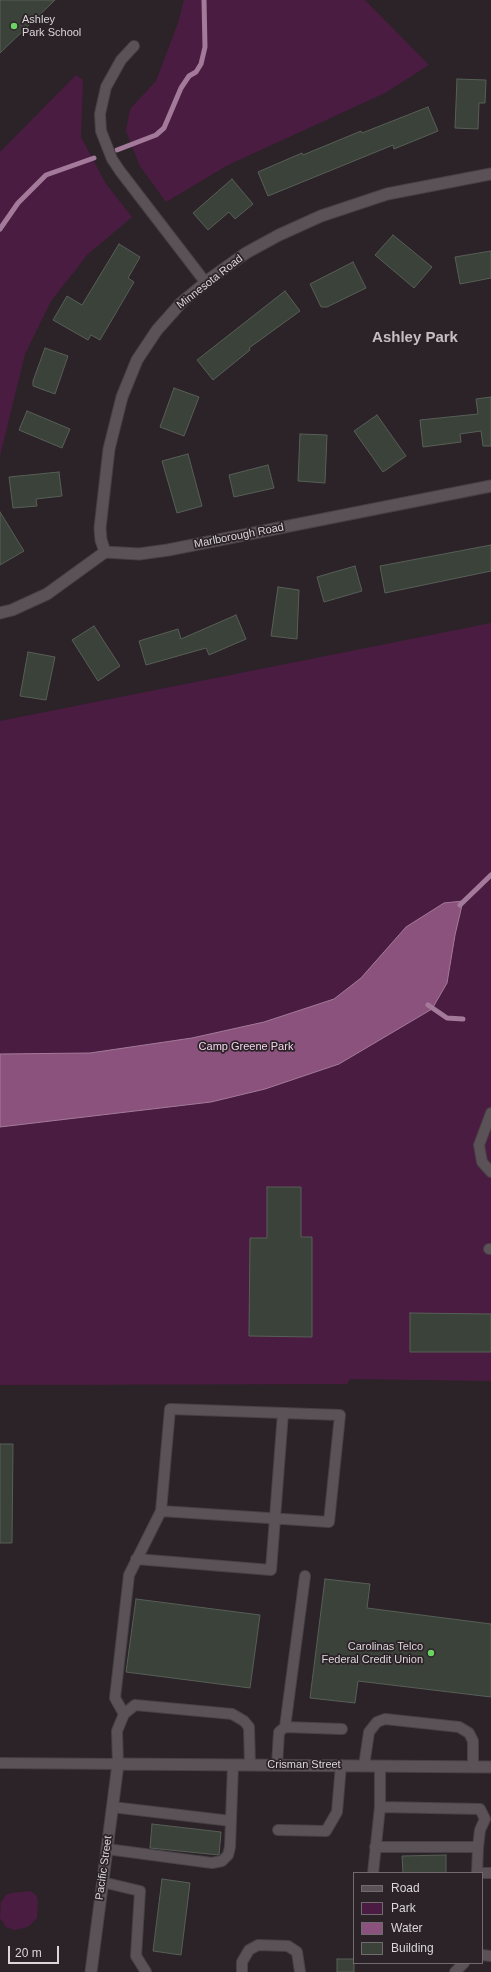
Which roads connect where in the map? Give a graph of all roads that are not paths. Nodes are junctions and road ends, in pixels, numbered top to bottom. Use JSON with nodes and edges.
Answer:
{"nodes":[{"id":1,"x":134,"y":46,"type":"dead end"},
{"id":2,"x":491,"y":174,"type":"edge"},
{"id":3,"x":206,"y":283,"type":"junction"},
{"id":4,"x":491,"y":486,"type":"edge"},
{"id":5,"x":105,"y":552,"type":"junction"},
{"id":6,"x":0,"y":613,"type":"edge"},
{"id":7,"x":491,"y":1113,"type":"edge"},
{"id":8,"x":491,"y":1172,"type":"edge"},
{"id":9,"x":283,"y":1413,"type":"junction"},
{"id":10,"x":161,"y":1511,"type":"junction"},
{"id":11,"x":275,"y":1518,"type":"junction"},
{"id":12,"x":136,"y":1559,"type":"junction"},
{"id":13,"x":305,"y":1576,"type":"dead end"},
{"id":14,"x":124,"y":1714,"type":"junction"},
{"id":15,"x":285,"y":1726,"type":"junction"},
{"id":16,"x":342,"y":1729,"type":"dead end"},
{"id":17,"x":0,"y":1763,"type":"edge"},
{"id":18,"x":118,"y":1764,"type":"junction"},
{"id":19,"x":233,"y":1765,"type":"junction"},
{"id":20,"x":250,"y":1765,"type":"junction"},
{"id":21,"x":277,"y":1765,"type":"junction"},
{"id":22,"x":341,"y":1766,"type":"junction"},
{"id":23,"x":364,"y":1766,"type":"junction"},
{"id":24,"x":380,"y":1766,"type":"junction"},
{"id":25,"x":473,"y":1766,"type":"junction"},
{"id":26,"x":491,"y":1766,"type":"edge"},
{"id":27,"x":112,"y":1807,"type":"junction"},
{"id":28,"x":380,"y":1807,"type":"junction"},
{"id":29,"x":488,"y":1820,"type":"edge"},
{"id":30,"x":231,"y":1821,"type":"junction"},
{"id":31,"x":278,"y":1830,"type":"dead end"},
{"id":32,"x":375,"y":1847,"type":"junction"},
{"id":33,"x":478,"y":1847,"type":"junction"},
{"id":34,"x":107,"y":1849,"type":"junction"},
{"id":35,"x":373,"y":1872,"type":"edge"},
{"id":36,"x":477,"y":1872,"type":"edge"},
{"id":37,"x":102,"y":1882,"type":"junction"},
{"id":38,"x":463,"y":1964,"type":"edge"},
{"id":39,"x":91,"y":1972,"type":"edge"},
{"id":40,"x":146,"y":1972,"type":"edge"},
{"id":41,"x":242,"y":1972,"type":"edge"},
{"id":42,"x":300,"y":1972,"type":"edge"},
{"id":43,"x":455,"y":1972,"type":"edge"}],
"edges":[{"from":1,"to":3,"type":"lane"},
{"from":2,"to":3,"type":"street","name":"Minnesota Road"},
{"from":3,"to":5,"type":"street","name":"Minnesota Road"},
{"from":4,"to":5,"type":"street","name":"Marlborough Road"},
{"from":5,"to":6,"type":"street"},
{"from":7,"to":8,"type":"lane"},
{"from":9,"to":10,"type":"lane"},
{"from":9,"to":11,"type":"lane"},
{"from":9,"to":11,"type":"lane"},
{"from":10,"to":11,"type":"lane"},
{"from":10,"to":12,"type":"lane"},
{"from":11,"to":12,"type":"lane"},
{"from":12,"to":14,"type":"lane"},
{"from":13,"to":15,"type":"lane"},
{"from":14,"to":18,"type":"lane"},
{"from":14,"to":20,"type":"lane"},
{"from":15,"to":16,"type":"lane"},
{"from":15,"to":21,"type":"lane"},
{"from":17,"to":18,"type":"lane"},
{"from":18,"to":19,"type":"street","name":"Crisman Street"},
{"from":18,"to":27,"type":"street","name":"Pacific Street"},
{"from":19,"to":20,"type":"street","name":"Crisman Street"},
{"from":19,"to":30,"type":"lane"},
{"from":20,"to":21,"type":"street","name":"Crisman Street"},
{"from":21,"to":22,"type":"street","name":"Crisman Street"},
{"from":22,"to":23,"type":"street","name":"Crisman Street"},
{"from":22,"to":31,"type":"lane"},
{"from":23,"to":24,"type":"street","name":"Crisman Street"},
{"from":23,"to":25,"type":"lane"},
{"from":24,"to":25,"type":"street","name":"Crisman Street"},
{"from":24,"to":28,"type":"lane"},
{"from":25,"to":26,"type":"street","name":"Crisman Street"},
{"from":27,"to":30,"type":"lane"},
{"from":27,"to":34,"type":"street","name":"Pacific Street"},
{"from":28,"to":29,"type":"lane"},
{"from":28,"to":32,"type":"lane"},
{"from":29,"to":33,"type":"lane"},
{"from":30,"to":34,"type":"lane"},
{"from":32,"to":33,"type":"lane"},
{"from":32,"to":35,"type":"lane"},
{"from":33,"to":36,"type":"lane"},
{"from":34,"to":37,"type":"street","name":"Pacific Street"},
{"from":37,"to":39,"type":"street","name":"Pacific Street"},
{"from":37,"to":40,"type":"lane"},
{"from":38,"to":43,"type":"lane"},
{"from":41,"to":42,"type":"lane"}]}
